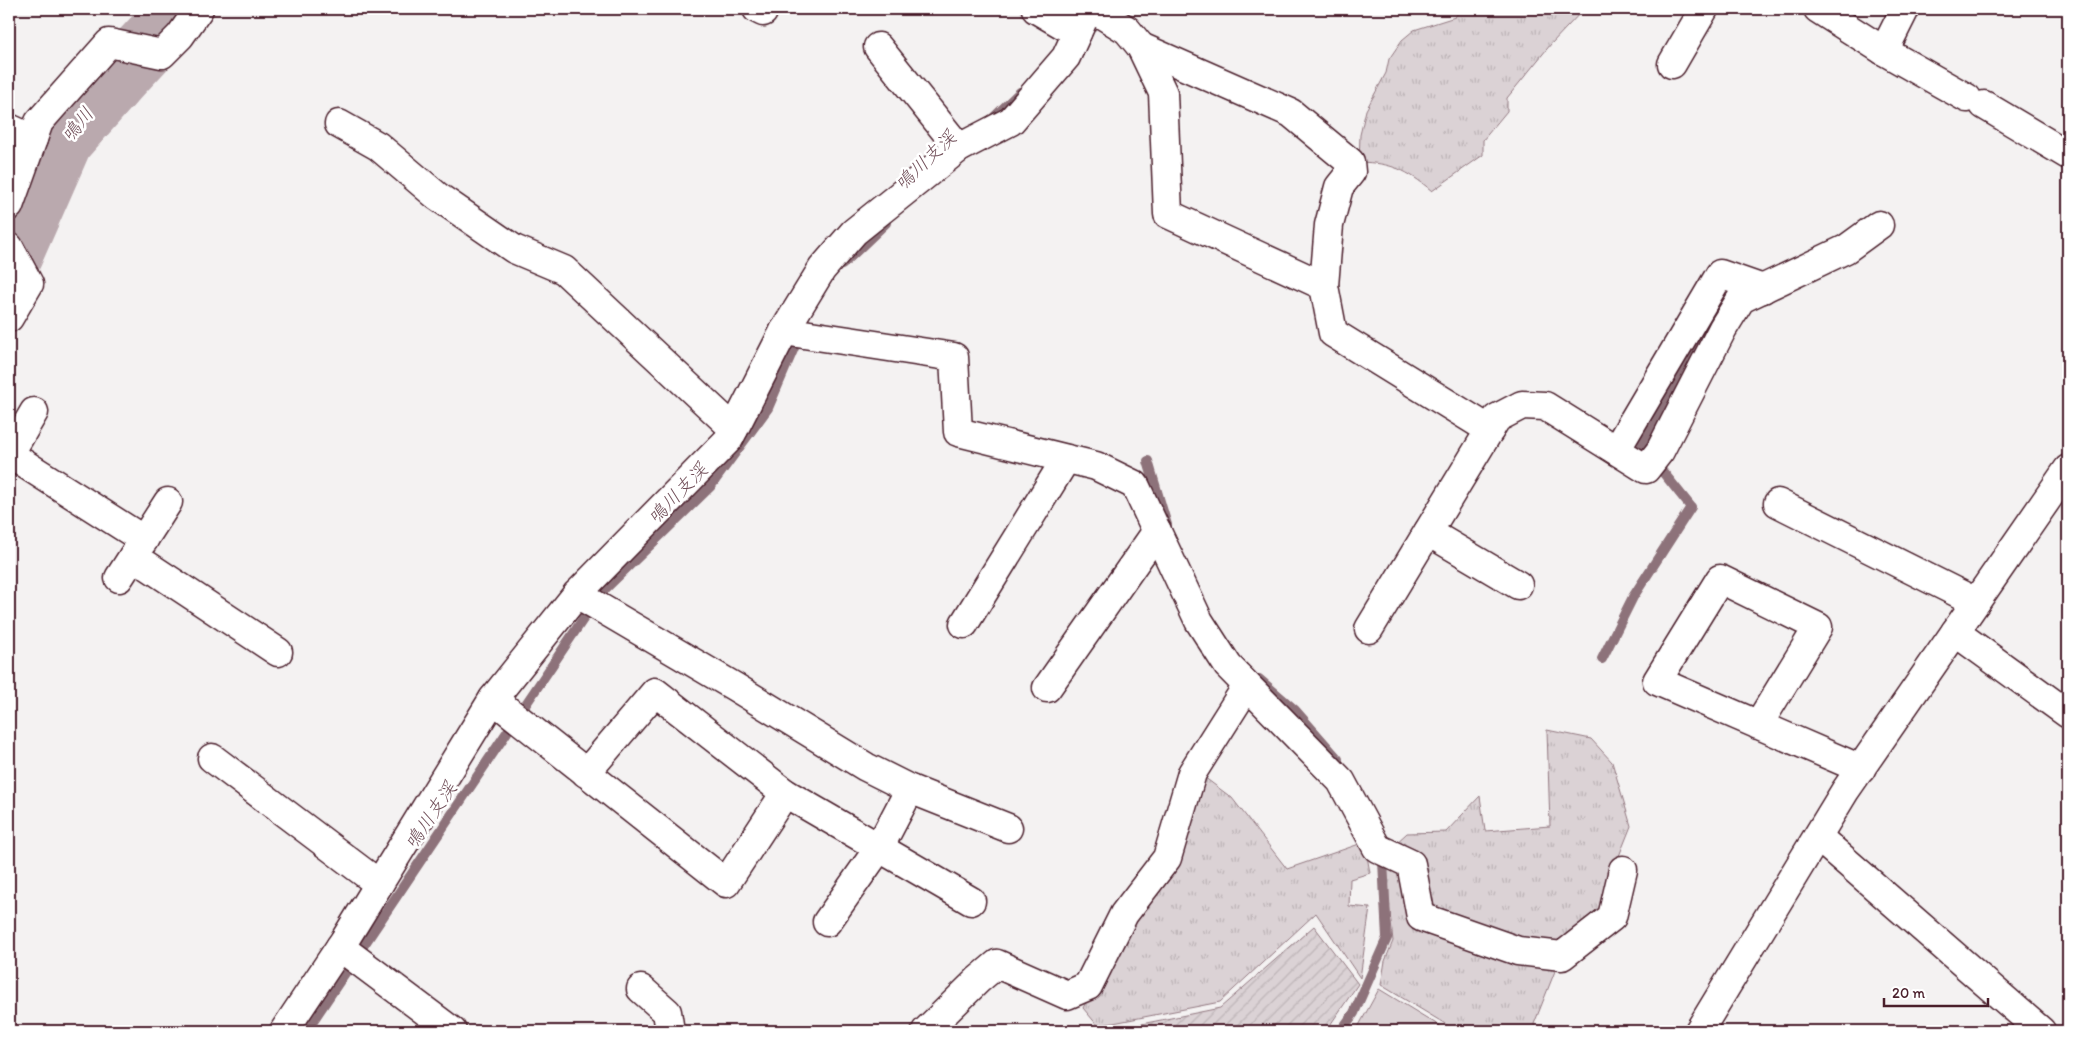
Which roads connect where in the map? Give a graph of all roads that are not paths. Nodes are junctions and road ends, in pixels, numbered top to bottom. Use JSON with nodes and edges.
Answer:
{"nodes":[{"id":1,"x":199,"y":9,"type":"edge"},
{"id":2,"x":1036,"y":9,"type":"edge"},
{"id":3,"x":1088,"y":9,"type":"edge"},
{"id":4,"x":1093,"y":9,"type":"edge"},
{"id":5,"x":1704,"y":9,"type":"edge"},
{"id":6,"x":1818,"y":9,"type":"edge"},
{"id":7,"x":1905,"y":9,"type":"edge"},
{"id":8,"x":1071,"y":45,"type":"junction"},
{"id":9,"x":878,"y":47,"type":"dead end"},
{"id":10,"x":1141,"y":47,"type":"junction"},
{"id":11,"x":1884,"y":51,"type":"junction"},
{"id":12,"x":1672,"y":64,"type":"dead end"},
{"id":13,"x":339,"y":124,"type":"dead end"},
{"id":14,"x":21,"y":133,"type":"edge"},
{"id":15,"x":960,"y":147,"type":"junction"},
{"id":16,"x":2068,"y":155,"type":"edge"},
{"id":17,"x":9,"y":206,"type":"edge"},
{"id":18,"x":1879,"y":226,"type":"dead end"},
{"id":19,"x":9,"y":247,"type":"edge"},
{"id":20,"x":1324,"y":286,"type":"junction"},
{"id":21,"x":1763,"y":289,"type":"junction"},
{"id":22,"x":9,"y":318,"type":"edge"},
{"id":23,"x":786,"y":331,"type":"junction"},
{"id":24,"x":34,"y":412,"type":"dead end"},
{"id":25,"x":734,"y":429,"type":"junction"},
{"id":26,"x":1490,"y":430,"type":"junction"},
{"id":27,"x":1616,"y":450,"type":"junction"},
{"id":28,"x":9,"y":454,"type":"edge"},
{"id":29,"x":1066,"y":459,"type":"junction"},
{"id":30,"x":2068,"y":469,"type":"edge"},
{"id":31,"x":168,"y":502,"type":"dead end"},
{"id":32,"x":1778,"y":503,"type":"dead end"},
{"id":33,"x":1157,"y":531,"type":"junction"},
{"id":34,"x":1428,"y":532,"type":"junction"},
{"id":35,"x":132,"y":558,"type":"junction"},
{"id":36,"x":1518,"y":585,"type":"dead end"},
{"id":37,"x":578,"y":595,"type":"junction"},
{"id":38,"x":1976,"y":602,"type":"junction"},
{"id":39,"x":964,"y":624,"type":"dead end"},
{"id":40,"x":1369,"y":629,"type":"dead end"},
{"id":41,"x":1955,"y":632,"type":"junction"},
{"id":42,"x":278,"y":652,"type":"dead end"},
{"id":43,"x":1247,"y":686,"type":"junction"},
{"id":44,"x":1047,"y":688,"type":"dead end"},
{"id":45,"x":495,"y":701,"type":"junction"},
{"id":46,"x":2068,"y":714,"type":"edge"},
{"id":47,"x":1758,"y":725,"type":"junction"},
{"id":48,"x":212,"y":758,"type":"dead end"},
{"id":49,"x":1861,"y":769,"type":"junction"},
{"id":50,"x":586,"y":773,"type":"junction"},
{"id":51,"x":910,"y":788,"type":"junction"},
{"id":52,"x":785,"y":793,"type":"junction"},
{"id":53,"x":1008,"y":828,"type":"dead end"},
{"id":54,"x":1818,"y":837,"type":"junction"},
{"id":55,"x":880,"y":848,"type":"junction"},
{"id":56,"x":1623,"y":870,"type":"dead end"},
{"id":57,"x":379,"y":884,"type":"junction"},
{"id":58,"x":971,"y":901,"type":"dead end"},
{"id":59,"x":827,"y":922,"type":"dead end"},
{"id":60,"x":341,"y":948,"type":"junction"},
{"id":61,"x":641,"y":989,"type":"dead end"},
{"id":62,"x":284,"y":1031,"type":"edge"},
{"id":63,"x":452,"y":1031,"type":"edge"},
{"id":64,"x":670,"y":1031,"type":"edge"},
{"id":65,"x":926,"y":1031,"type":"edge"},
{"id":66,"x":1699,"y":1031,"type":"edge"},
{"id":67,"x":2041,"y":1031,"type":"edge"}],
"edges":[{"from":1,"to":14,"type":"street"},
{"from":2,"to":8,"type":"street"},
{"from":3,"to":8,"type":"street"},
{"from":4,"to":10,"type":"street"},
{"from":5,"to":12,"type":"street"},
{"from":6,"to":11,"type":"street"},
{"from":7,"to":11,"type":"street"},
{"from":8,"to":15,"type":"street"},
{"from":9,"to":15,"type":"street"},
{"from":10,"to":20,"type":"street"},
{"from":10,"to":20,"type":"street"},
{"from":11,"to":16,"type":"street"},
{"from":13,"to":25,"type":"street"},
{"from":14,"to":17,"type":"street"},
{"from":15,"to":23,"type":"street"},
{"from":18,"to":21,"type":"street"},
{"from":19,"to":22,"type":"street"},
{"from":20,"to":26,"type":"street"},
{"from":21,"to":27,"type":"street"},
{"from":21,"to":27,"type":"street"},
{"from":23,"to":25,"type":"street"},
{"from":23,"to":29,"type":"street"},
{"from":24,"to":28,"type":"street"},
{"from":25,"to":37,"type":"street"},
{"from":26,"to":27,"type":"street"},
{"from":26,"to":34,"type":"street"},
{"from":28,"to":35,"type":"street"},
{"from":29,"to":33,"type":"street"},
{"from":29,"to":39,"type":"street"},
{"from":30,"to":38,"type":"street"},
{"from":31,"to":35,"type":"street"},
{"from":32,"to":38,"type":"street"},
{"from":33,"to":43,"type":"street"},
{"from":33,"to":44,"type":"street"},
{"from":34,"to":36,"type":"street"},
{"from":34,"to":40,"type":"street"},
{"from":35,"to":42,"type":"street"},
{"from":37,"to":45,"type":"street"},
{"from":37,"to":51,"type":"street"},
{"from":38,"to":41,"type":"street"},
{"from":41,"to":46,"type":"street"},
{"from":41,"to":49,"type":"street"},
{"from":43,"to":56,"type":"street"},
{"from":43,"to":65,"type":"street"},
{"from":45,"to":50,"type":"street"},
{"from":45,"to":57,"type":"street"},
{"from":47,"to":47,"type":"street"},
{"from":47,"to":49,"type":"street"},
{"from":48,"to":57,"type":"street"},
{"from":49,"to":54,"type":"street"},
{"from":50,"to":52,"type":"street"},
{"from":50,"to":52,"type":"street"},
{"from":51,"to":53,"type":"street"},
{"from":51,"to":55,"type":"street"},
{"from":52,"to":55,"type":"street"},
{"from":54,"to":66,"type":"street"},
{"from":54,"to":67,"type":"street"},
{"from":55,"to":58,"type":"street"},
{"from":55,"to":59,"type":"street"},
{"from":57,"to":60,"type":"street"},
{"from":60,"to":62,"type":"street"},
{"from":60,"to":63,"type":"street"},
{"from":61,"to":64,"type":"street"}]}
